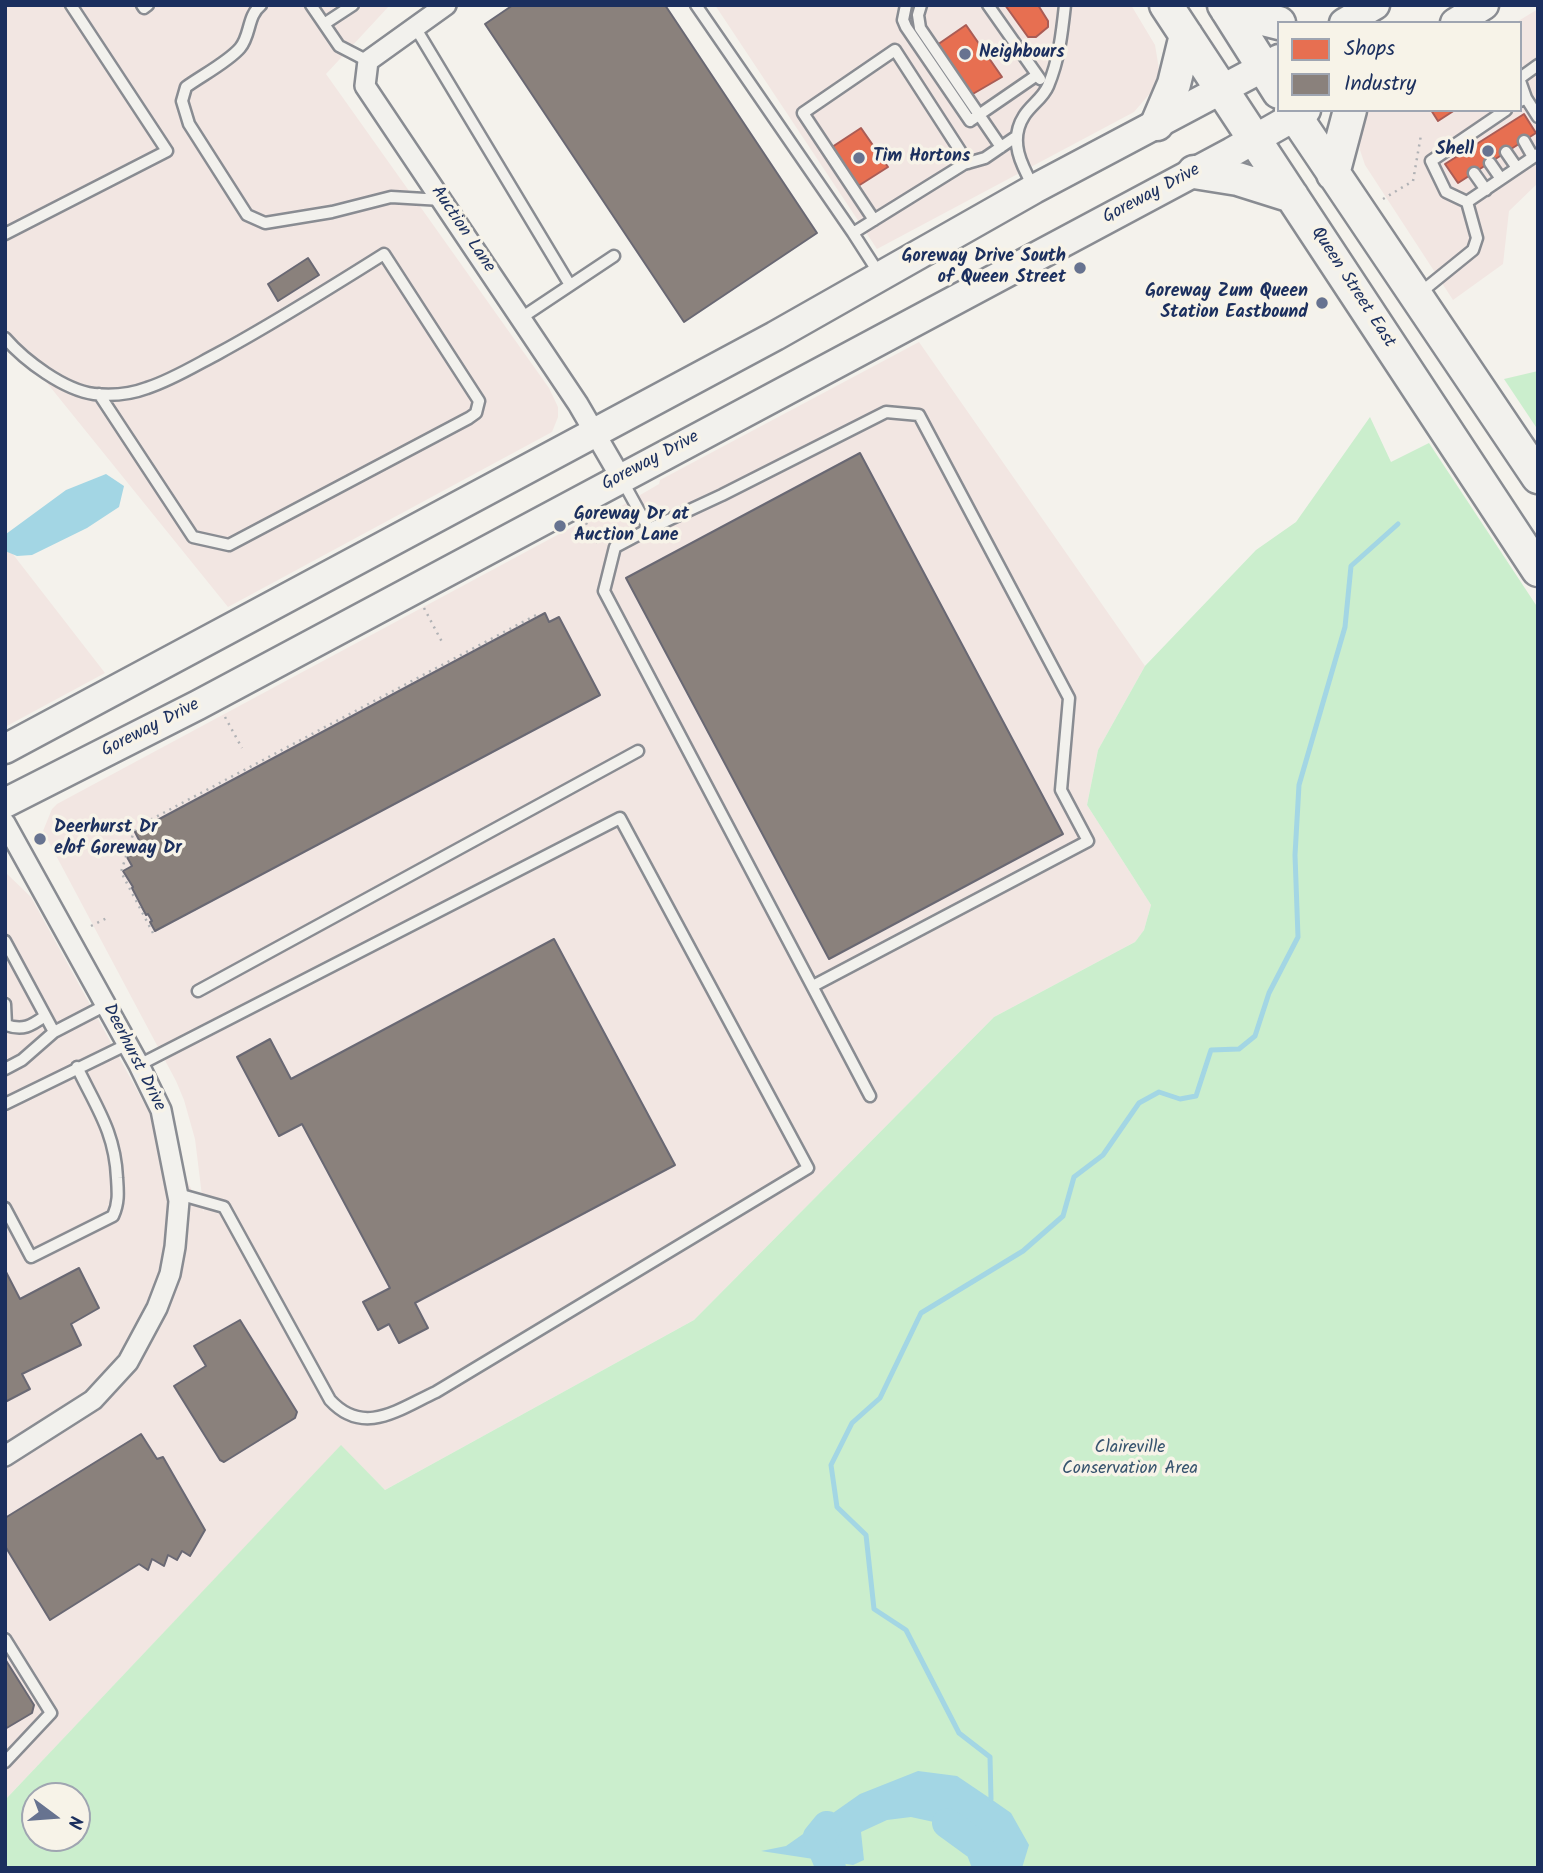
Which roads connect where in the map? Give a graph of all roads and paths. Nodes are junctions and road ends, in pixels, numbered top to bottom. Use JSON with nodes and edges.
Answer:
{"nodes":[{"id":1,"x":72,"y":5,"type":"edge"},
{"id":2,"x":142,"y":5,"type":"edge"},
{"id":3,"x":148,"y":5,"type":"edge"},
{"id":4,"x":311,"y":5,"type":"edge"},
{"id":5,"x":353,"y":5,"type":"edge"},
{"id":6,"x":446,"y":5,"type":"edge"},
{"id":7,"x":696,"y":5,"type":"edge"},
{"id":8,"x":906,"y":5,"type":"edge"},
{"id":9,"x":921,"y":5,"type":"edge"},
{"id":10,"x":988,"y":5,"type":"edge"},
{"id":11,"x":1065,"y":5,"type":"edge"},
{"id":12,"x":1166,"y":5,"type":"edge"},
{"id":13,"x":1375,"y":5,"type":"edge"},
{"id":14,"x":1484,"y":5,"type":"edge"},
{"id":15,"x":255,"y":7,"type":"edge"},
{"id":16,"x":1225,"y":7,"type":"edge"},
{"id":17,"x":1014,"y":19,"type":"dead end"},
{"id":18,"x":1347,"y":21,"type":"edge"},
{"id":19,"x":1458,"y":21,"type":"edge"},
{"id":20,"x":1277,"y":22,"type":"edge"},
{"id":21,"x":324,"y":24,"type":"junction"},
{"id":22,"x":415,"y":26,"type":"junction"},
{"id":23,"x":1003,"y":27,"type":"junction"},
{"id":24,"x":1186,"y":35,"type":"junction"},
{"id":25,"x":368,"y":61,"type":"junction"},
{"id":26,"x":1538,"y":65,"type":"edge"},
{"id":27,"x":1037,"y":75,"type":"junction"},
{"id":28,"x":1522,"y":77,"type":"edge"},
{"id":29,"x":1277,"y":82,"type":"edge"},
{"id":30,"x":1047,"y":89,"type":"junction"},
{"id":31,"x":1222,"y":89,"type":"junction"},
{"id":32,"x":1277,"y":92,"type":"edge"},
{"id":33,"x":1523,"y":99,"type":"edge"},
{"id":34,"x":1277,"y":106,"type":"edge"},
{"id":35,"x":1296,"y":112,"type":"edge"},
{"id":36,"x":1349,"y":112,"type":"edge"},
{"id":37,"x":1503,"y":112,"type":"edge"},
{"id":38,"x":1506,"y":112,"type":"edge"},
{"id":39,"x":979,"y":115,"type":"junction"},
{"id":40,"x":1538,"y":117,"type":"edge"},
{"id":41,"x":1488,"y":122,"type":"junction"},
{"id":42,"x":1511,"y":122,"type":"dead end"},
{"id":43,"x":1157,"y":124,"type":"junction"},
{"id":44,"x":1494,"y":132,"type":"dead end"},
{"id":45,"x":1421,"y":135,"type":"dead end"},
{"id":46,"x":1470,"y":135,"type":"junction"},
{"id":47,"x":1017,"y":136,"type":"junction"},
{"id":48,"x":1256,"y":139,"type":"junction"},
{"id":49,"x":1524,"y":141,"type":"dead end"},
{"id":50,"x":1476,"y":144,"type":"dead end"},
{"id":51,"x":1454,"y":145,"type":"junction"},
{"id":52,"x":1001,"y":147,"type":"junction"},
{"id":53,"x":1506,"y":152,"type":"dead end"},
{"id":54,"x":1461,"y":154,"type":"dead end"},
{"id":55,"x":1536,"y":155,"type":"edge"},
{"id":56,"x":968,"y":163,"type":"junction"},
{"id":57,"x":1490,"y":163,"type":"dead end"},
{"id":58,"x":1517,"y":168,"type":"junction"},
{"id":59,"x":1194,"y":172,"type":"junction"},
{"id":60,"x":1474,"y":173,"type":"dead end"},
{"id":61,"x":1333,"y":174,"type":"junction"},
{"id":62,"x":1501,"y":179,"type":"junction"},
{"id":63,"x":1034,"y":189,"type":"junction"},
{"id":64,"x":1486,"y":190,"type":"junction"},
{"id":65,"x":1292,"y":196,"type":"junction"},
{"id":66,"x":1383,"y":199,"type":"dead end"},
{"id":67,"x":442,"y":200,"type":"junction"},
{"id":68,"x":1467,"y":202,"type":"junction"},
{"id":69,"x":874,"y":220,"type":"junction"},
{"id":70,"x":853,"y":233,"type":"junction"},
{"id":71,"x":5,"y":234,"type":"edge"},
{"id":72,"x":614,"y":256,"type":"dead end"},
{"id":73,"x":881,"y":276,"type":"junction"},
{"id":74,"x":570,"y":285,"type":"junction"},
{"id":75,"x":1416,"y":296,"type":"junction"},
{"id":76,"x":521,"y":318,"type":"junction"},
{"id":77,"x":5,"y":338,"type":"edge"},
{"id":78,"x":99,"y":394,"type":"junction"},
{"id":79,"x":595,"y":433,"type":"junction"},
{"id":80,"x":1538,"y":477,"type":"edge"},
{"id":81,"x":621,"y":478,"type":"junction"},
{"id":82,"x":584,"y":519,"type":"dead end"},
{"id":83,"x":649,"y":529,"type":"junction"},
{"id":84,"x":604,"y":553,"type":"dead end"},
{"id":85,"x":1538,"y":570,"type":"edge"},
{"id":86,"x":423,"y":605,"type":"dead end"},
{"id":87,"x":538,"y":614,"type":"dead end"},
{"id":88,"x":442,"y":642,"type":"dead end"},
{"id":89,"x":223,"y":713,"type":"dead end"},
{"id":90,"x":242,"y":748,"type":"dead end"},
{"id":91,"x":5,"y":749,"type":"edge"},
{"id":92,"x":638,"y":751,"type":"dead end"},
{"id":93,"x":5,"y":803,"type":"edge"},
{"id":94,"x":5,"y":823,"type":"edge"},
{"id":95,"x":107,"y":918,"type":"dead end"},
{"id":96,"x":91,"y":926,"type":"dead end"},
{"id":97,"x":153,"y":933,"type":"dead end"},
{"id":98,"x":5,"y":941,"type":"edge"},
{"id":99,"x":813,"y":986,"type":"junction"},
{"id":100,"x":198,"y":991,"type":"dead end"},
{"id":101,"x":5,"y":1004,"type":"edge"},
{"id":102,"x":106,"y":1005,"type":"junction"},
{"id":103,"x":45,"y":1016,"type":"junction"},
{"id":104,"x":6,"y":1025,"type":"edge"},
{"id":105,"x":54,"y":1032,"type":"junction"},
{"id":106,"x":128,"y":1044,"type":"junction"},
{"id":107,"x":139,"y":1065,"type":"junction"},
{"id":108,"x":77,"y":1067,"type":"junction"},
{"id":109,"x":5,"y":1069,"type":"edge"},
{"id":110,"x":870,"y":1096,"type":"dead end"},
{"id":111,"x":5,"y":1104,"type":"edge"},
{"id":112,"x":178,"y":1193,"type":"junction"},
{"id":113,"x":5,"y":1208,"type":"edge"},
{"id":114,"x":5,"y":1456,"type":"edge"},
{"id":115,"x":5,"y":1639,"type":"edge"},
{"id":116,"x":5,"y":1762,"type":"edge"}],
"edges":[{"from":1,"to":71,"type":"lane"},
{"from":2,"to":3,"type":"lane"},
{"from":4,"to":21,"type":"lane"},
{"from":5,"to":21,"type":"lane"},
{"from":6,"to":22,"type":"street"},
{"from":7,"to":70,"type":"lane"},
{"from":8,"to":39,"type":"lane"},
{"from":9,"to":39,"type":"lane"},
{"from":10,"to":23,"type":"lane"},
{"from":11,"to":30,"type":"lane"},
{"from":12,"to":24,"type":"main road","name":"Queen Street East"},
{"from":13,"to":18,"type":"main road"},
{"from":14,"to":19,"type":"main road"},
{"from":15,"to":67,"type":"lane"},
{"from":16,"to":20,"type":"main road"},
{"from":16,"to":29,"type":"main road"},
{"from":17,"to":23,"type":"lane"},
{"from":21,"to":25,"type":"lane"},
{"from":22,"to":25,"type":"street"},
{"from":22,"to":74,"type":"lane"},
{"from":23,"to":27,"type":"lane"},
{"from":24,"to":31,"type":"main road","name":"Queen Street East"},
{"from":24,"to":43,"type":"main road"},
{"from":25,"to":67,"type":"street","name":"Auction Lane"},
{"from":26,"to":28,"type":"lane"},
{"from":27,"to":30,"type":"lane"},
{"from":27,"to":39,"type":"lane"},
{"from":30,"to":47,"type":"lane"},
{"from":31,"to":32,"type":"main road"},
{"from":31,"to":43,"type":"main road"},
{"from":31,"to":48,"type":"main road","name":"Queen Street East"},
{"from":33,"to":40,"type":"lane"},
{"from":34,"to":48,"type":"main road","name":"Goreway Drive"},
{"from":35,"to":61,"type":"main road"},
{"from":36,"to":61,"type":"main road"},
{"from":37,"to":41,"type":"lane"},
{"from":38,"to":42,"type":"lane"},
{"from":39,"to":52,"type":"lane"},
{"from":41,"to":44,"type":"lane"},
{"from":41,"to":46,"type":"lane"},
{"from":43,"to":63,"type":"main road"},
{"from":45,"to":66,"type":"path"},
{"from":46,"to":50,"type":"lane"},
{"from":46,"to":51,"type":"lane"},
{"from":47,"to":52,"type":"lane"},
{"from":47,"to":63,"type":"lane"},
{"from":48,"to":59,"type":"main road","name":"Goreway Drive"},
{"from":48,"to":65,"type":"main road","name":"Queen Street East"},
{"from":49,"to":55,"type":"lane"},
{"from":51,"to":54,"type":"lane"},
{"from":51,"to":68,"type":"lane"},
{"from":52,"to":56,"type":"lane"},
{"from":53,"to":58,"type":"lane"},
{"from":55,"to":58,"type":"lane"},
{"from":56,"to":69,"type":"lane"},
{"from":56,"to":69,"type":"lane"},
{"from":57,"to":62,"type":"lane"},
{"from":58,"to":62,"type":"lane"},
{"from":59,"to":65,"type":"main road"},
{"from":59,"to":81,"type":"main road","name":"Goreway Drive"},
{"from":60,"to":64,"type":"lane"},
{"from":61,"to":75,"type":"main road"},
{"from":62,"to":64,"type":"lane"},
{"from":63,"to":73,"type":"main road"},
{"from":64,"to":68,"type":"lane"},
{"from":65,"to":85,"type":"main road","name":"Queen Street East"},
{"from":67,"to":76,"type":"street","name":"Auction Lane"},
{"from":68,"to":75,"type":"lane"},
{"from":69,"to":70,"type":"lane"},
{"from":70,"to":73,"type":"lane"},
{"from":72,"to":74,"type":"lane"},
{"from":73,"to":79,"type":"main road"},
{"from":74,"to":76,"type":"lane"},
{"from":75,"to":80,"type":"main road"},
{"from":76,"to":79,"type":"street","name":"Auction Lane"},
{"from":77,"to":78,"type":"lane"},
{"from":78,"to":78,"type":"lane"},
{"from":79,"to":81,"type":"street","name":"Auction Lane"},
{"from":79,"to":91,"type":"main road"},
{"from":81,"to":83,"type":"lane"},
{"from":81,"to":93,"type":"main road","name":"Goreway Drive"},
{"from":82,"to":84,"type":"path"},
{"from":83,"to":99,"type":"lane"},
{"from":83,"to":99,"type":"lane"},
{"from":86,"to":88,"type":"path"},
{"from":87,"to":97,"type":"path"},
{"from":89,"to":90,"type":"path"},
{"from":92,"to":100,"type":"lane"},
{"from":94,"to":102,"type":"street","name":"Deerhurst Drive"},
{"from":95,"to":96,"type":"path"},
{"from":98,"to":103,"type":"lane"},
{"from":99,"to":110,"type":"lane"},
{"from":101,"to":104,"type":"lane"},
{"from":102,"to":105,"type":"lane"},
{"from":102,"to":106,"type":"street","name":"Deerhurst Drive"},
{"from":103,"to":104,"type":"lane"},
{"from":103,"to":105,"type":"lane"},
{"from":105,"to":109,"type":"lane"},
{"from":106,"to":107,"type":"street","name":"Deerhurst Drive"},
{"from":106,"to":108,"type":"lane"},
{"from":107,"to":112,"type":"street","name":"Deerhurst Drive"},
{"from":107,"to":112,"type":"lane"},
{"from":108,"to":111,"type":"lane"},
{"from":108,"to":113,"type":"lane"},
{"from":112,"to":114,"type":"street","name":"Deerhurst Drive"},
{"from":115,"to":116,"type":"lane"}]}
